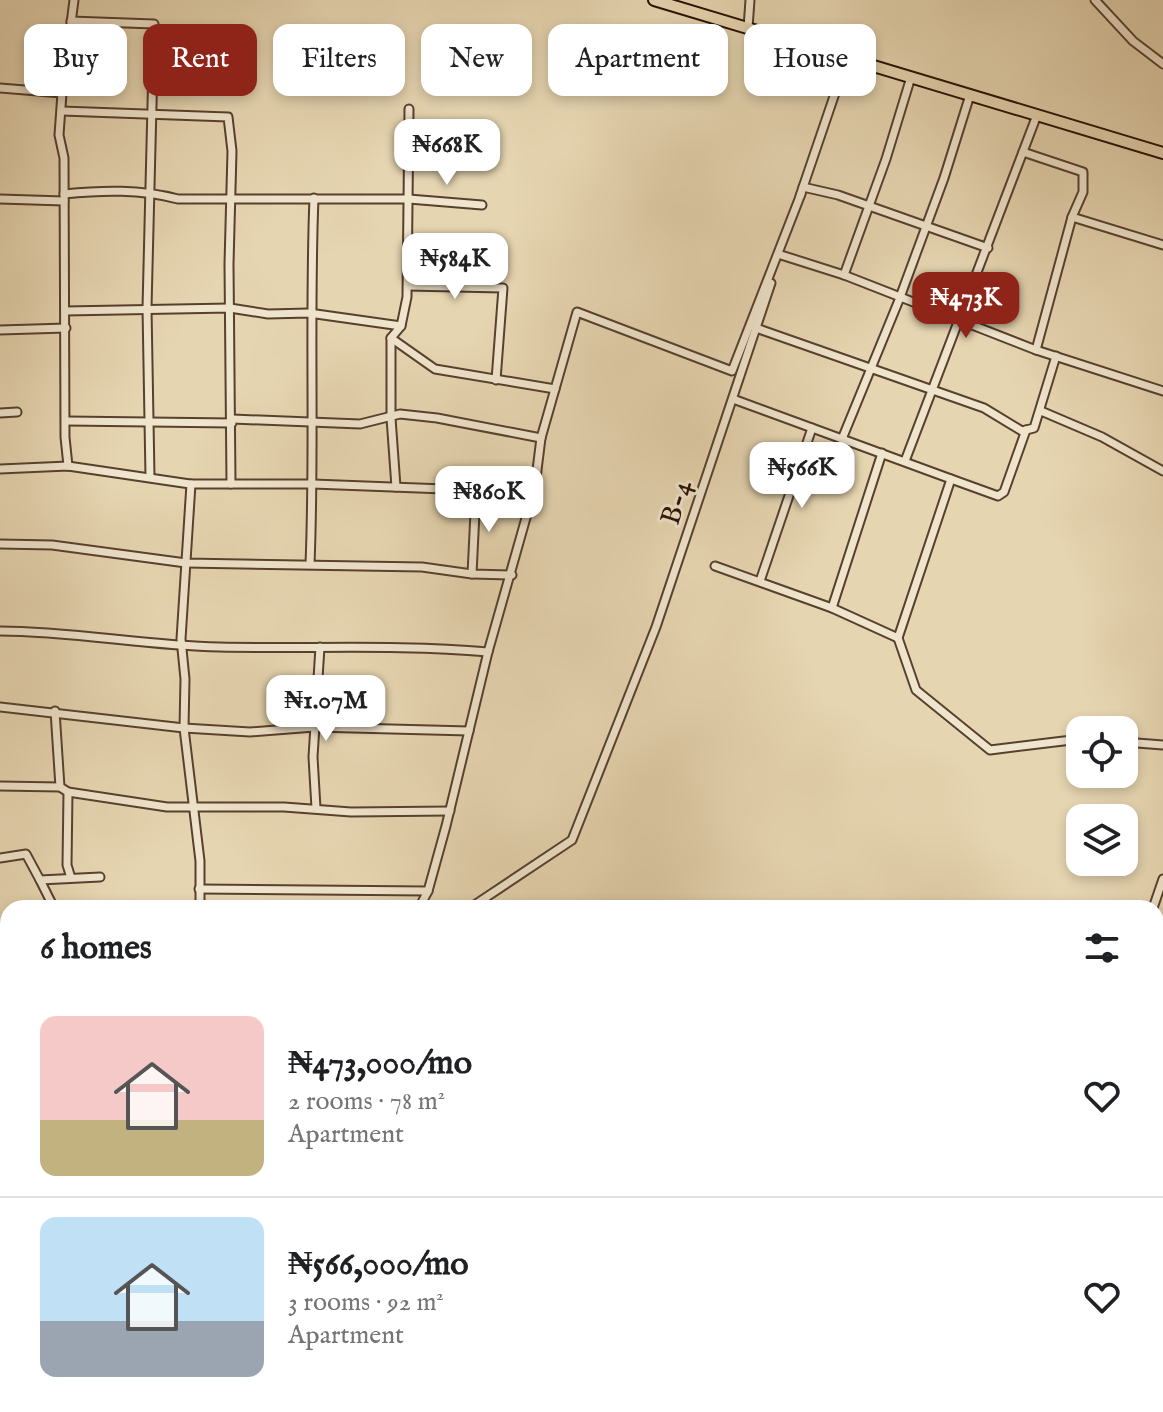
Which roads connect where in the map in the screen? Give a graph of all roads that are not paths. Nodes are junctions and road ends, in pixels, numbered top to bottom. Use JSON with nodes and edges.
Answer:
{"nodes":[{"id":1,"x":74,"y":0,"type":"edge"},
{"id":2,"x":654,"y":0,"type":"edge"},
{"id":3,"x":750,"y":0,"type":"edge"},
{"id":4,"x":1095,"y":0,"type":"edge"},
{"id":5,"x":71,"y":21,"type":"junction"},
{"id":6,"x":71,"y":24,"type":"edge"},
{"id":7,"x":748,"y":24,"type":"edge"},
{"id":8,"x":744,"y":27,"type":"edge"},
{"id":9,"x":1162,"y":62,"type":"edge"},
{"id":10,"x":876,"y":67,"type":"edge"},
{"id":11,"x":911,"y":77,"type":"junction"},
{"id":12,"x":0,"y":88,"type":"edge"},
{"id":13,"x":24,"y":90,"type":"edge"},
{"id":14,"x":970,"y":95,"type":"junction"},
{"id":15,"x":62,"y":96,"type":"edge"},
{"id":16,"x":834,"y":96,"type":"edge"},
{"id":17,"x":409,"y":109,"type":"dead end"},
{"id":18,"x":62,"y":111,"type":"junction"},
{"id":19,"x":153,"y":113,"type":"junction"},
{"id":20,"x":1037,"y":115,"type":"junction"},
{"id":21,"x":1023,"y":152,"type":"junction"},
{"id":22,"x":1163,"y":153,"type":"edge"},
{"id":23,"x":802,"y":190,"type":"junction"},
{"id":24,"x":150,"y":192,"type":"junction"},
{"id":25,"x":64,"y":198,"type":"junction"},
{"id":26,"x":230,"y":198,"type":"junction"},
{"id":27,"x":314,"y":198,"type":"junction"},
{"id":28,"x":0,"y":199,"type":"edge"},
{"id":29,"x":409,"y":199,"type":"junction"},
{"id":30,"x":482,"y":205,"type":"dead end"},
{"id":31,"x":869,"y":207,"type":"junction"},
{"id":32,"x":1072,"y":217,"type":"junction"},
{"id":33,"x":925,"y":228,"type":"junction"},
{"id":34,"x":1163,"y":245,"type":"edge"},
{"id":35,"x":475,"y":246,"type":"dead end"},
{"id":36,"x":988,"y":248,"type":"junction"},
{"id":37,"x":781,"y":255,"type":"junction"},
{"id":38,"x":844,"y":275,"type":"junction"},
{"id":39,"x":408,"y":286,"type":"junction"},
{"id":40,"x":475,"y":286,"type":"junction"},
{"id":41,"x":899,"y":300,"type":"junction"},
{"id":42,"x":147,"y":308,"type":"junction"},
{"id":43,"x":230,"y":308,"type":"junction"},
{"id":44,"x":65,"y":311,"type":"junction"},
{"id":45,"x":309,"y":313,"type":"junction"},
{"id":46,"x":958,"y":320,"type":"junction"},
{"id":47,"x":401,"y":326,"type":"junction"},
{"id":48,"x":66,"y":328,"type":"junction"},
{"id":49,"x":756,"y":328,"type":"junction"},
{"id":50,"x":0,"y":330,"type":"edge"},
{"id":51,"x":391,"y":338,"type":"junction"},
{"id":52,"x":1036,"y":350,"type":"junction"},
{"id":53,"x":1056,"y":356,"type":"junction"},
{"id":54,"x":869,"y":367,"type":"junction"},
{"id":55,"x":496,"y":380,"type":"junction"},
{"id":56,"x":555,"y":389,"type":"junction"},
{"id":57,"x":932,"y":391,"type":"junction"},
{"id":58,"x":1163,"y":391,"type":"edge"},
{"id":59,"x":733,"y":399,"type":"junction"},
{"id":60,"x":1041,"y":411,"type":"junction"},
{"id":61,"x":17,"y":412,"type":"dead end"},
{"id":62,"x":0,"y":413,"type":"edge"},
{"id":63,"x":391,"y":418,"type":"junction"},
{"id":64,"x":67,"y":421,"type":"junction"},
{"id":65,"x":148,"y":421,"type":"junction"},
{"id":66,"x":232,"y":421,"type":"junction"},
{"id":67,"x":314,"y":422,"type":"junction"},
{"id":68,"x":812,"y":428,"type":"junction"},
{"id":69,"x":1026,"y":430,"type":"junction"},
{"id":70,"x":541,"y":438,"type":"junction"},
{"id":71,"x":842,"y":439,"type":"junction"},
{"id":72,"x":882,"y":453,"type":"junction"},
{"id":73,"x":905,"y":461,"type":"junction"},
{"id":74,"x":68,"y":466,"type":"junction"},
{"id":75,"x":0,"y":469,"type":"edge"},
{"id":76,"x":1163,"y":471,"type":"edge"},
{"id":77,"x":150,"y":477,"type":"junction"},
{"id":78,"x":951,"y":479,"type":"junction"},
{"id":79,"x":191,"y":484,"type":"junction"},
{"id":80,"x":231,"y":484,"type":"junction"},
{"id":81,"x":313,"y":484,"type":"junction"},
{"id":82,"x":535,"y":486,"type":"junction"},
{"id":83,"x":396,"y":487,"type":"junction"},
{"id":84,"x":476,"y":492,"type":"junction"},
{"id":85,"x":0,"y":544,"type":"edge"},
{"id":86,"x":184,"y":563,"type":"junction"},
{"id":87,"x":310,"y":564,"type":"junction"},
{"id":88,"x":715,"y":566,"type":"dead end"},
{"id":89,"x":472,"y":574,"type":"junction"},
{"id":90,"x":512,"y":575,"type":"junction"},
{"id":91,"x":760,"y":581,"type":"junction"},
{"id":92,"x":832,"y":608,"type":"junction"},
{"id":93,"x":0,"y":631,"type":"edge"},
{"id":94,"x":898,"y":638,"type":"junction"},
{"id":95,"x":182,"y":645,"type":"junction"},
{"id":96,"x":320,"y":647,"type":"junction"},
{"id":97,"x":488,"y":652,"type":"junction"},
{"id":98,"x":0,"y":707,"type":"edge"},
{"id":99,"x":55,"y":711,"type":"junction"},
{"id":100,"x":314,"y":727,"type":"junction"},
{"id":101,"x":184,"y":728,"type":"junction"},
{"id":102,"x":469,"y":731,"type":"junction"},
{"id":103,"x":1066,"y":741,"type":"edge"},
{"id":104,"x":1138,"y":743,"type":"edge"},
{"id":105,"x":1163,"y":745,"type":"edge"},
{"id":106,"x":0,"y":786,"type":"edge"},
{"id":107,"x":64,"y":790,"type":"junction"},
{"id":108,"x":194,"y":807,"type":"junction"},
{"id":109,"x":316,"y":808,"type":"junction"},
{"id":110,"x":450,"y":811,"type":"junction"},
{"id":111,"x":0,"y":858,"type":"edge"},
{"id":112,"x":100,"y":877,"type":"dead end"},
{"id":113,"x":71,"y":878,"type":"junction"},
{"id":114,"x":1163,"y":879,"type":"edge"},
{"id":115,"x":40,"y":880,"type":"junction"},
{"id":116,"x":199,"y":889,"type":"junction"},
{"id":117,"x":428,"y":891,"type":"junction"},
{"id":118,"x":50,"y":900,"type":"edge"},
{"id":119,"x":200,"y":900,"type":"edge"},
{"id":120,"x":423,"y":900,"type":"edge"},
{"id":121,"x":482,"y":900,"type":"edge"},
{"id":122,"x":1156,"y":900,"type":"edge"}],
"edges":[{"from":1,"to":5,"type":"street"},
{"from":2,"to":8,"type":"highway"},
{"from":3,"to":7,"type":"street"},
{"from":4,"to":9,"type":"street"},
{"from":5,"to":6,"type":"street"},
{"from":5,"to":19,"type":"street"},
{"from":10,"to":11,"type":"highway"},
{"from":11,"to":14,"type":"highway"},
{"from":11,"to":31,"type":"street"},
{"from":12,"to":13,"type":"street"},
{"from":14,"to":20,"type":"highway"},
{"from":14,"to":33,"type":"street"},
{"from":15,"to":18,"type":"street"},
{"from":16,"to":23,"type":"street","name":"B-4"},
{"from":17,"to":29,"type":"street"},
{"from":18,"to":19,"type":"street"},
{"from":18,"to":25,"type":"street"},
{"from":19,"to":24,"type":"street"},
{"from":19,"to":26,"type":"street"},
{"from":20,"to":21,"type":"street"},
{"from":20,"to":22,"type":"highway"},
{"from":21,"to":32,"type":"street"},
{"from":21,"to":36,"type":"street"},
{"from":23,"to":31,"type":"street"},
{"from":23,"to":37,"type":"street","name":"B-4"},
{"from":23,"to":56,"type":"street"},
{"from":24,"to":25,"type":"street"},
{"from":24,"to":26,"type":"street"},
{"from":24,"to":42,"type":"street"},
{"from":25,"to":28,"type":"street"},
{"from":25,"to":44,"type":"street"},
{"from":26,"to":27,"type":"street"},
{"from":26,"to":43,"type":"street"},
{"from":27,"to":29,"type":"street"},
{"from":27,"to":45,"type":"street"},
{"from":29,"to":30,"type":"street"},
{"from":29,"to":39,"type":"street"},
{"from":31,"to":33,"type":"street"},
{"from":31,"to":38,"type":"street"},
{"from":32,"to":34,"type":"street"},
{"from":32,"to":52,"type":"street"},
{"from":33,"to":36,"type":"street"},
{"from":33,"to":41,"type":"street"},
{"from":35,"to":40,"type":"street"},
{"from":36,"to":46,"type":"street"},
{"from":37,"to":38,"type":"street"},
{"from":37,"to":49,"type":"street","name":"B-4"},
{"from":38,"to":41,"type":"street"},
{"from":39,"to":40,"type":"street"},
{"from":39,"to":47,"type":"street"},
{"from":40,"to":55,"type":"street"},
{"from":41,"to":46,"type":"street"},
{"from":41,"to":54,"type":"street"},
{"from":42,"to":43,"type":"street"},
{"from":42,"to":44,"type":"street"},
{"from":42,"to":65,"type":"street"},
{"from":43,"to":45,"type":"street"},
{"from":43,"to":66,"type":"street"},
{"from":44,"to":48,"type":"street"},
{"from":45,"to":47,"type":"street"},
{"from":45,"to":67,"type":"street"},
{"from":46,"to":52,"type":"street"},
{"from":46,"to":57,"type":"street"},
{"from":47,"to":51,"type":"street"},
{"from":48,"to":50,"type":"street"},
{"from":48,"to":64,"type":"street"},
{"from":49,"to":54,"type":"street"},
{"from":49,"to":59,"type":"street","name":"B-4"},
{"from":51,"to":55,"type":"street"},
{"from":51,"to":63,"type":"street"},
{"from":52,"to":53,"type":"street"},
{"from":53,"to":58,"type":"street"},
{"from":53,"to":60,"type":"street"},
{"from":54,"to":57,"type":"street"},
{"from":54,"to":71,"type":"street"},
{"from":55,"to":56,"type":"street"},
{"from":56,"to":70,"type":"street"},
{"from":57,"to":69,"type":"street"},
{"from":57,"to":73,"type":"street"},
{"from":59,"to":68,"type":"street"},
{"from":59,"to":121,"type":"street","name":"B-4"},
{"from":60,"to":69,"type":"street"},
{"from":60,"to":76,"type":"street"},
{"from":61,"to":62,"type":"street"},
{"from":63,"to":67,"type":"street"},
{"from":63,"to":70,"type":"street"},
{"from":63,"to":83,"type":"street"},
{"from":64,"to":65,"type":"street"},
{"from":64,"to":74,"type":"street"},
{"from":65,"to":66,"type":"street"},
{"from":65,"to":77,"type":"street"},
{"from":66,"to":67,"type":"street"},
{"from":66,"to":80,"type":"street"},
{"from":67,"to":81,"type":"street"},
{"from":68,"to":71,"type":"street"},
{"from":68,"to":91,"type":"street"},
{"from":69,"to":78,"type":"street"},
{"from":70,"to":82,"type":"street"},
{"from":71,"to":72,"type":"street"},
{"from":72,"to":73,"type":"street"},
{"from":72,"to":92,"type":"street"},
{"from":73,"to":78,"type":"street"},
{"from":74,"to":75,"type":"street"},
{"from":74,"to":77,"type":"street"},
{"from":77,"to":79,"type":"street"},
{"from":78,"to":94,"type":"street"},
{"from":79,"to":80,"type":"street"},
{"from":79,"to":86,"type":"street"},
{"from":80,"to":81,"type":"street"},
{"from":81,"to":83,"type":"street"},
{"from":81,"to":87,"type":"street"},
{"from":82,"to":84,"type":"street"},
{"from":82,"to":90,"type":"street"},
{"from":83,"to":84,"type":"street"},
{"from":84,"to":89,"type":"street"},
{"from":85,"to":86,"type":"street"},
{"from":86,"to":87,"type":"street"},
{"from":86,"to":95,"type":"street"},
{"from":87,"to":89,"type":"street"},
{"from":88,"to":91,"type":"street"},
{"from":89,"to":90,"type":"street"},
{"from":90,"to":97,"type":"street"},
{"from":91,"to":92,"type":"street"},
{"from":92,"to":94,"type":"street"},
{"from":93,"to":95,"type":"street"},
{"from":94,"to":103,"type":"street"},
{"from":95,"to":96,"type":"street"},
{"from":95,"to":101,"type":"street"},
{"from":96,"to":97,"type":"street"},
{"from":96,"to":100,"type":"street"},
{"from":97,"to":102,"type":"street"},
{"from":98,"to":99,"type":"street"},
{"from":99,"to":101,"type":"street"},
{"from":99,"to":107,"type":"street"},
{"from":100,"to":101,"type":"street"},
{"from":100,"to":102,"type":"street"},
{"from":100,"to":109,"type":"street"},
{"from":101,"to":108,"type":"street"},
{"from":102,"to":110,"type":"street"},
{"from":104,"to":105,"type":"street"},
{"from":106,"to":107,"type":"street"},
{"from":107,"to":108,"type":"street"},
{"from":107,"to":113,"type":"street"},
{"from":108,"to":109,"type":"street"},
{"from":108,"to":116,"type":"street"},
{"from":109,"to":110,"type":"street"},
{"from":110,"to":117,"type":"street"},
{"from":111,"to":115,"type":"street"},
{"from":112,"to":113,"type":"street"},
{"from":113,"to":115,"type":"street"},
{"from":114,"to":122,"type":"street"},
{"from":115,"to":118,"type":"street"},
{"from":116,"to":117,"type":"street"},
{"from":116,"to":119,"type":"street"},
{"from":117,"to":120,"type":"street"}]}
